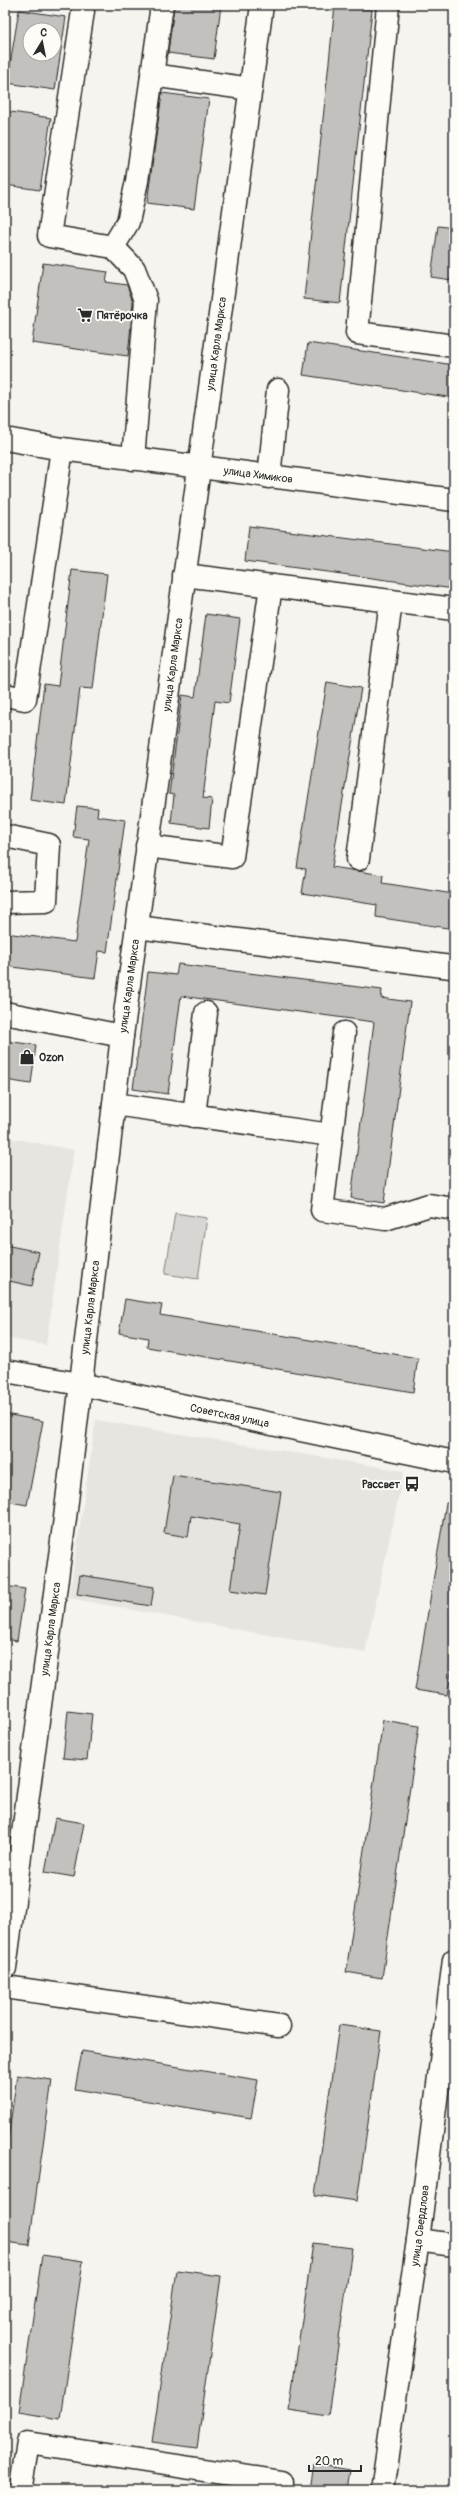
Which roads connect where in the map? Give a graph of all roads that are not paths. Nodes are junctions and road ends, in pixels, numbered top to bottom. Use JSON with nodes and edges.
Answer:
{"nodes":[{"id":1,"x":162,"y":5,"type":"edge"},
{"id":2,"x":262,"y":5,"type":"edge"},
{"id":3,"x":388,"y":5,"type":"edge"},
{"id":4,"x":83,"y":11,"type":"dead end"},
{"id":5,"x":152,"y":75,"type":"junction"},
{"id":6,"x":251,"y":89,"type":"junction"},
{"id":7,"x":113,"y":247,"type":"junction"},
{"id":8,"x":454,"y":346,"type":"edge"},
{"id":9,"x":278,"y":390,"type":"dead end"},
{"id":10,"x":5,"y":439,"type":"edge"},
{"id":11,"x":62,"y":449,"type":"junction"},
{"id":12,"x":133,"y":459,"type":"junction"},
{"id":13,"x":199,"y":468,"type":"junction"},
{"id":14,"x":269,"y":477,"type":"junction"},
{"id":15,"x":454,"y":500,"type":"edge"},
{"id":16,"x":184,"y":575,"type":"junction"},
{"id":17,"x":271,"y":586,"type":"junction"},
{"id":18,"x":391,"y":601,"type":"junction"},
{"id":19,"x":454,"y":609,"type":"edge"},
{"id":20,"x":5,"y":695,"type":"edge"},
{"id":21,"x":5,"y":836,"type":"edge"},
{"id":22,"x":148,"y":846,"type":"junction"},
{"id":23,"x":358,"y":859,"type":"dead end"},
{"id":24,"x":5,"y":902,"type":"edge"},
{"id":25,"x":137,"y":927,"type":"junction"},
{"id":26,"x":451,"y":967,"type":"dead end"},
{"id":27,"x":5,"y":1013,"type":"edge"},
{"id":28,"x":206,"y":1013,"type":"dead end"},
{"id":29,"x":344,"y":1033,"type":"dead end"},
{"id":30,"x":122,"y":1036,"type":"junction"},
{"id":31,"x":114,"y":1104,"type":"junction"},
{"id":32,"x":194,"y":1116,"type":"junction"},
{"id":33,"x":331,"y":1135,"type":"junction"},
{"id":34,"x":454,"y":1209,"type":"edge"},
{"id":35,"x":5,"y":1371,"type":"edge"},
{"id":36,"x":80,"y":1384,"type":"junction"},
{"id":37,"x":454,"y":1462,"type":"edge"},
{"id":38,"x":454,"y":1960,"type":"edge"},
{"id":39,"x":5,"y":1968,"type":"edge"},
{"id":40,"x":5,"y":1987,"type":"edge"},
{"id":41,"x":451,"y":2013,"type":"edge"},
{"id":42,"x":279,"y":2026,"type":"dead end"},
{"id":43,"x":418,"y":2240,"type":"junction"},
{"id":44,"x":454,"y":2245,"type":"edge"},
{"id":45,"x":20,"y":2490,"type":"edge"},
{"id":46,"x":281,"y":2490,"type":"edge"},
{"id":47,"x":382,"y":2490,"type":"edge"}],
"edges":[{"from":1,"to":5,"type":"street"},
{"from":2,"to":6,"type":"street","name":"улица Карла Маркса"},
{"from":3,"to":8,"type":"street"},
{"from":4,"to":7,"type":"street"},
{"from":5,"to":6,"type":"street"},
{"from":5,"to":7,"type":"street"},
{"from":6,"to":13,"type":"street","name":"улица Карла Маркса"},
{"from":7,"to":12,"type":"street"},
{"from":9,"to":14,"type":"street"},
{"from":10,"to":11,"type":"street","name":"улица Химиков"},
{"from":11,"to":12,"type":"street","name":"улица Химиков"},
{"from":11,"to":20,"type":"street"},
{"from":12,"to":13,"type":"street","name":"улица Химиков"},
{"from":13,"to":14,"type":"street","name":"улица Химиков"},
{"from":13,"to":16,"type":"street","name":"улица Карла Маркса"},
{"from":14,"to":15,"type":"street","name":"улица Химиков"},
{"from":16,"to":17,"type":"street"},
{"from":16,"to":22,"type":"street","name":"улица Карла Маркса"},
{"from":17,"to":18,"type":"street"},
{"from":17,"to":22,"type":"street"},
{"from":18,"to":19,"type":"street"},
{"from":18,"to":23,"type":"street"},
{"from":21,"to":24,"type":"street"},
{"from":22,"to":25,"type":"street","name":"улица Карла Маркса"},
{"from":25,"to":26,"type":"street"},
{"from":25,"to":30,"type":"street","name":"улица Карла Маркса"},
{"from":27,"to":30,"type":"street"},
{"from":28,"to":32,"type":"street"},
{"from":29,"to":33,"type":"street"},
{"from":30,"to":31,"type":"street","name":"улица Карла Маркса"},
{"from":31,"to":32,"type":"street"},
{"from":31,"to":36,"type":"street","name":"улица Карла Маркса"},
{"from":32,"to":33,"type":"street"},
{"from":33,"to":34,"type":"street"},
{"from":35,"to":36,"type":"street","name":"Советская улица"},
{"from":36,"to":37,"type":"street","name":"Советская улица"},
{"from":36,"to":39,"type":"street","name":"улица Карла Маркса"},
{"from":38,"to":41,"type":"street","name":"улица Свердлова"},
{"from":40,"to":42,"type":"street"},
{"from":41,"to":43,"type":"street","name":"улица Свердлова"},
{"from":43,"to":44,"type":"street"},
{"from":43,"to":47,"type":"street","name":"улица Свердлова"},
{"from":45,"to":46,"type":"street"}]}
